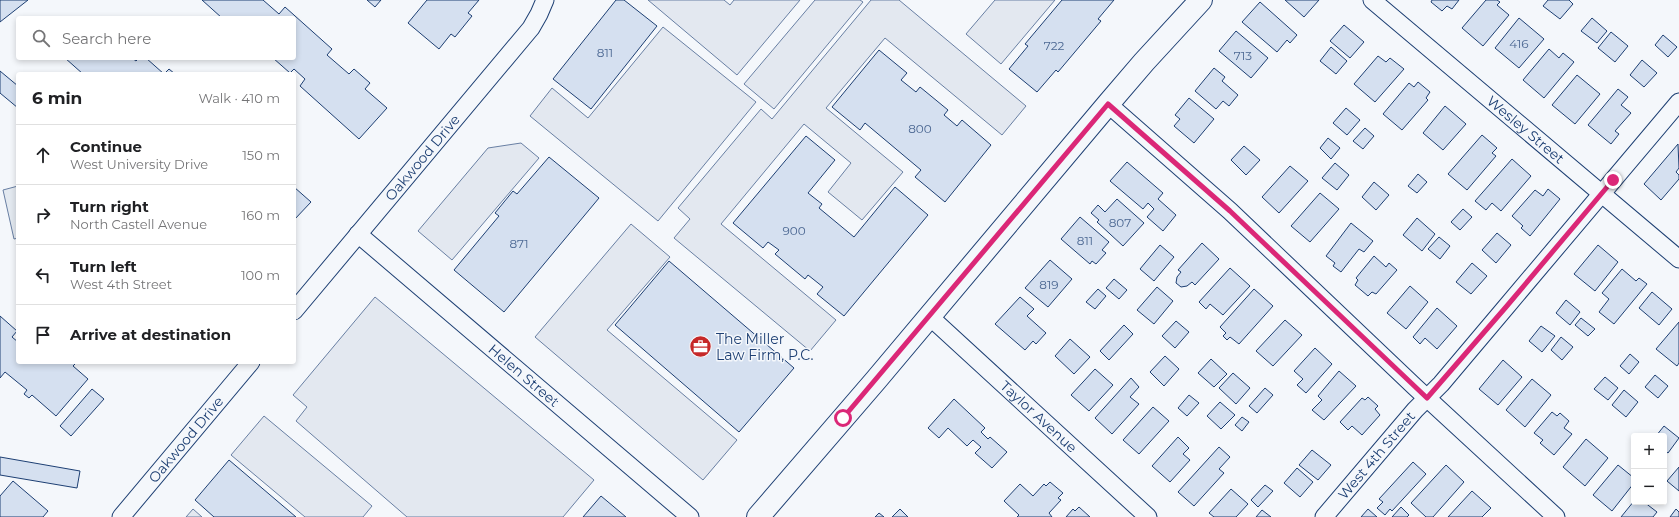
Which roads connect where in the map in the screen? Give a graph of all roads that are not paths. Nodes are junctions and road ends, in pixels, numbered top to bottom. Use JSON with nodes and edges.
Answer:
{"nodes":[{"id":1,"x":545,"y":0,"type":"edge"},
{"id":2,"x":1201,"y":0,"type":"edge"},
{"id":3,"x":1372,"y":0,"type":"edge"},
{"id":4,"x":1679,"y":102,"type":"edge"},
{"id":5,"x":1108,"y":104,"type":"junction"},
{"id":6,"x":1601,"y":193,"type":"junction"},
{"id":7,"x":358,"y":234,"type":"junction"},
{"id":8,"x":1679,"y":259,"type":"edge"},
{"id":9,"x":296,"y":309,"type":"edge"},
{"id":10,"x":929,"y":316,"type":"junction"},
{"id":11,"x":249,"y":364,"type":"edge"},
{"id":12,"x":1427,"y":398,"type":"junction"},
{"id":13,"x":121,"y":517,"type":"edge"},
{"id":14,"x":690,"y":517,"type":"edge"},
{"id":15,"x":758,"y":517,"type":"edge"},
{"id":16,"x":1148,"y":517,"type":"edge"},
{"id":17,"x":1324,"y":517,"type":"edge"},
{"id":18,"x":1556,"y":517,"type":"edge"}],
"edges":[{"from":1,"to":7,"type":"street","name":"Oakwood Drive"},
{"from":2,"to":5,"type":"main road"},
{"from":3,"to":6,"type":"street","name":"Wesley Street"},
{"from":4,"to":6,"type":"street","name":"West 4th Street"},
{"from":5,"to":10,"type":"main road"},
{"from":5,"to":12,"type":"street"},
{"from":6,"to":8,"type":"street","name":"Wesley Street"},
{"from":6,"to":12,"type":"street","name":"West 4th Street"},
{"from":7,"to":9,"type":"street","name":"Oakwood Drive"},
{"from":7,"to":14,"type":"street","name":"Helen Street"},
{"from":10,"to":15,"type":"main road"},
{"from":10,"to":16,"type":"street","name":"Taylor Avenue"},
{"from":11,"to":13,"type":"street","name":"Oakwood Drive"},
{"from":12,"to":17,"type":"street","name":"West 4th Street"},
{"from":12,"to":18,"type":"street"}]}
